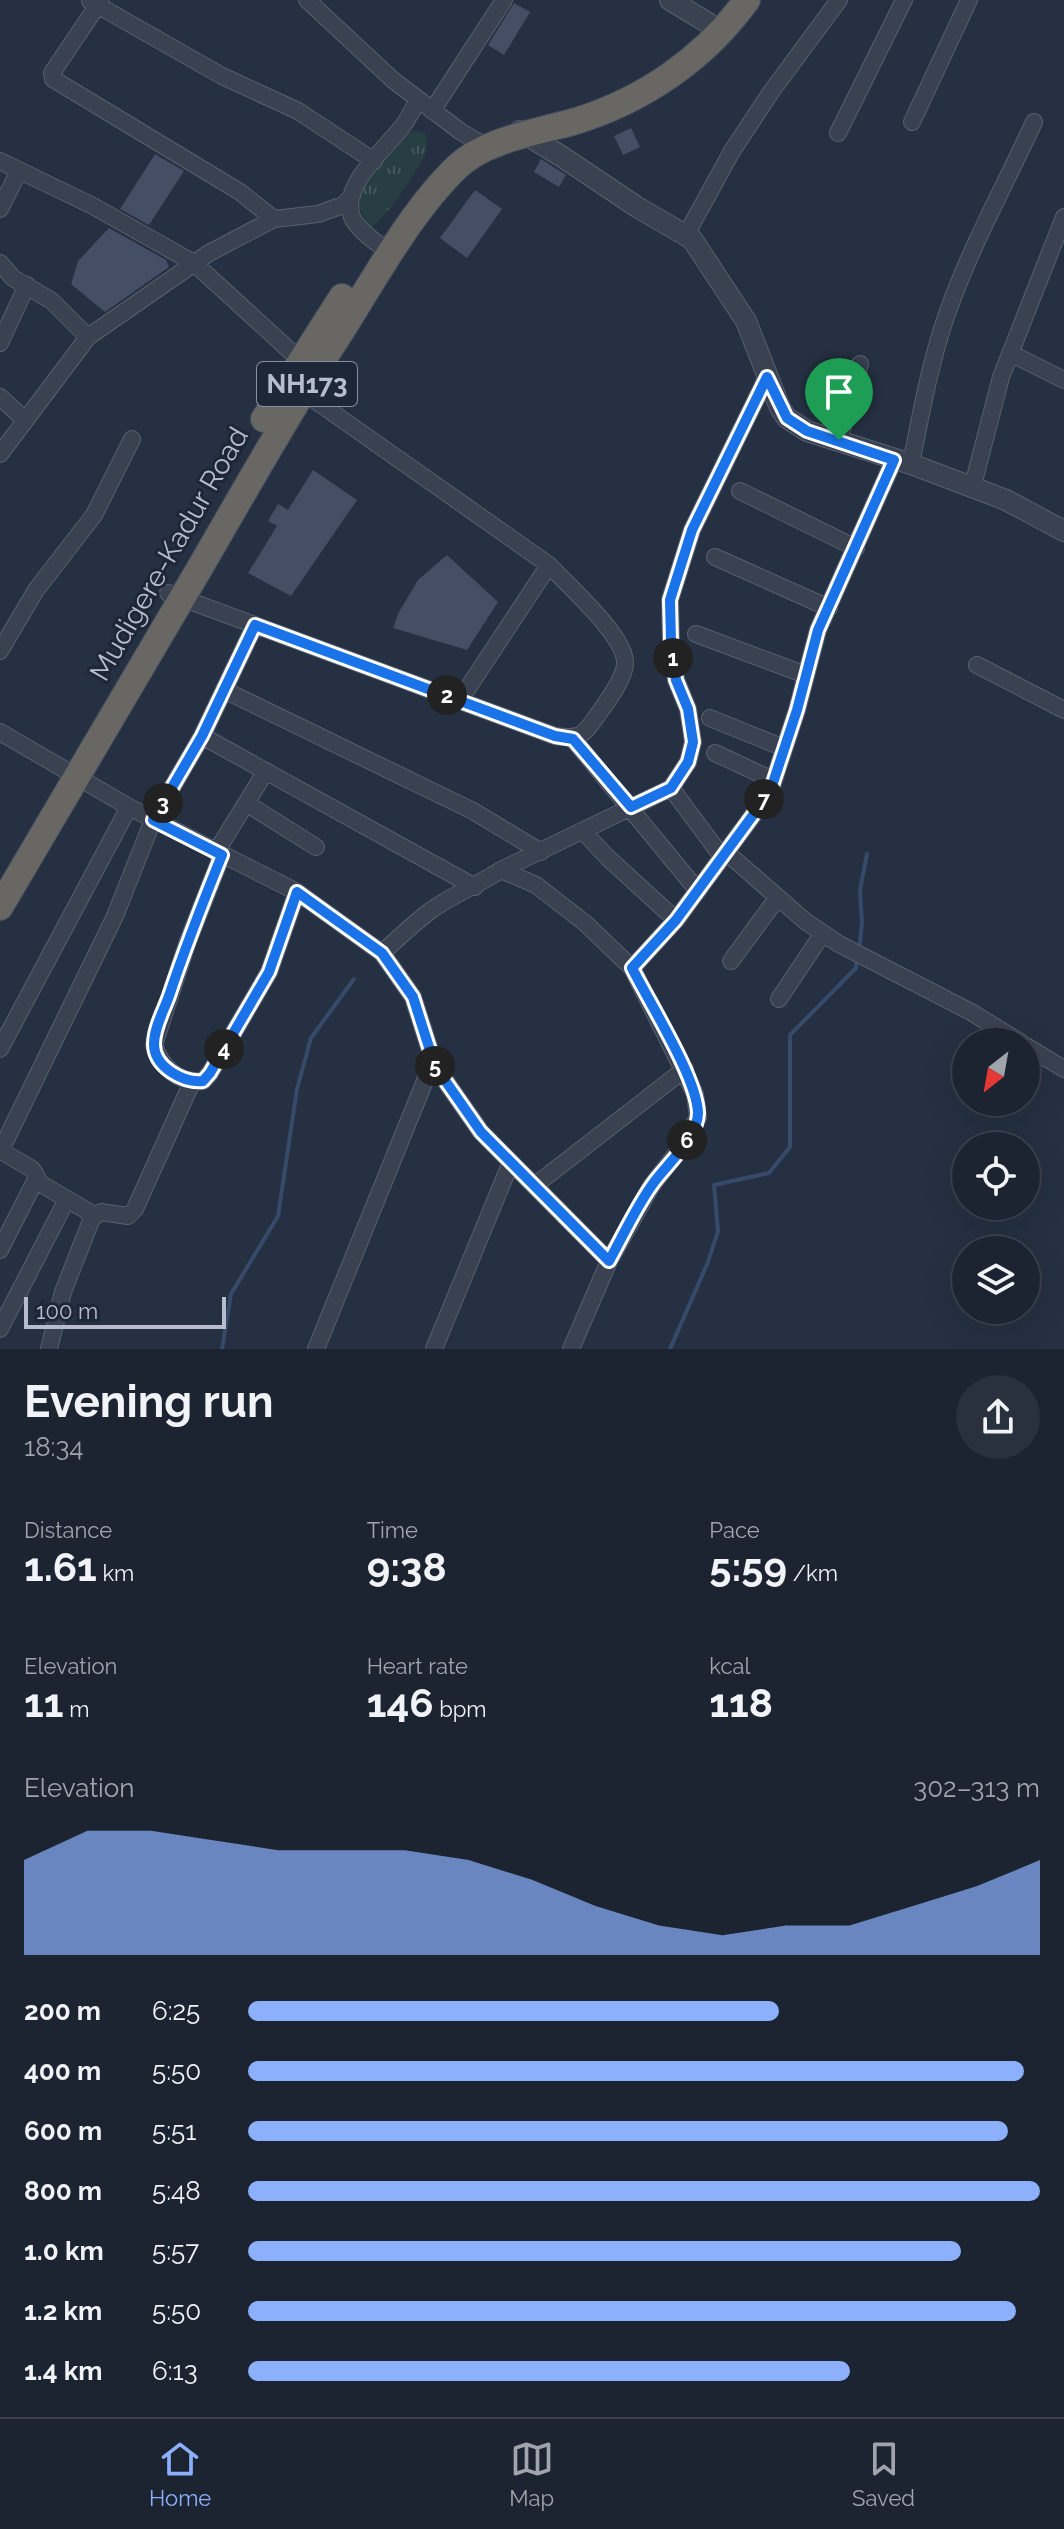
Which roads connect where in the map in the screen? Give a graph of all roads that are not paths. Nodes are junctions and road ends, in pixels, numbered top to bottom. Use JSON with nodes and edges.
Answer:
{"nodes":[{"id":1,"x":307,"y":0,"type":"edge"},
{"id":2,"x":504,"y":0,"type":"edge"},
{"id":3,"x":670,"y":0,"type":"edge"},
{"id":4,"x":728,"y":0,"type":"edge"},
{"id":5,"x":747,"y":0,"type":"edge"},
{"id":6,"x":839,"y":0,"type":"edge"},
{"id":7,"x":904,"y":0,"type":"edge"},
{"id":8,"x":969,"y":0,"type":"edge"},
{"id":9,"x":96,"y":2,"type":"edge"},
{"id":10,"x":708,"y":23,"type":"junction"},
{"id":11,"x":425,"y":106,"type":"junction"},
{"id":12,"x":912,"y":122,"type":"dead end"},
{"id":13,"x":1034,"y":122,"type":"dead end"},
{"id":14,"x":517,"y":130,"type":"junction"},
{"id":15,"x":838,"y":133,"type":"dead end"},
{"id":16,"x":482,"y":143,"type":"junction"},
{"id":17,"x":0,"y":161,"type":"edge"},
{"id":18,"x":374,"y":161,"type":"junction"},
{"id":19,"x":19,"y":171,"type":"junction"},
{"id":20,"x":352,"y":196,"type":"junction"},
{"id":21,"x":0,"y":209,"type":"edge"},
{"id":22,"x":1064,"y":217,"type":"edge"},
{"id":23,"x":274,"y":219,"type":"junction"},
{"id":24,"x":686,"y":235,"type":"junction"},
{"id":25,"x":378,"y":244,"type":"junction"},
{"id":26,"x":0,"y":263,"type":"edge"},
{"id":27,"x":194,"y":263,"type":"junction"},
{"id":28,"x":27,"y":285,"type":"junction"},
{"id":29,"x":88,"y":337,"type":"junction"},
{"id":30,"x":0,"y":343,"type":"edge"},
{"id":31,"x":1010,"y":353,"type":"junction"},
{"id":32,"x":860,"y":364,"type":"dead end"},
{"id":33,"x":296,"y":377,"type":"junction"},
{"id":34,"x":767,"y":377,"type":"junction"},
{"id":35,"x":1064,"y":380,"type":"edge"},
{"id":36,"x":0,"y":397,"type":"edge"},
{"id":37,"x":24,"y":419,"type":"junction"},
{"id":38,"x":132,"y":439,"type":"dead end"},
{"id":39,"x":839,"y":440,"type":"junction"},
{"id":40,"x":0,"y":454,"type":"edge"},
{"id":41,"x":903,"y":462,"type":"junction"},
{"id":42,"x":972,"y":489,"type":"junction"},
{"id":43,"x":740,"y":491,"type":"dead end"},
{"id":44,"x":1059,"y":528,"type":"edge"},
{"id":45,"x":856,"y":548,"type":"junction"},
{"id":46,"x":715,"y":557,"type":"dead end"},
{"id":47,"x":549,"y":565,"type":"junction"},
{"id":48,"x":174,"y":595,"type":"junction"},
{"id":49,"x":829,"y":608,"type":"junction"},
{"id":50,"x":255,"y":625,"type":"junction"},
{"id":51,"x":696,"y":634,"type":"dead end"},
{"id":52,"x":0,"y":651,"type":"edge"},
{"id":53,"x":977,"y":665,"type":"dead end"},
{"id":54,"x":806,"y":675,"type":"junction"},
{"id":55,"x":224,"y":690,"type":"junction"},
{"id":56,"x":460,"y":700,"type":"junction"},
{"id":57,"x":1064,"y":710,"type":"edge"},
{"id":58,"x":710,"y":718,"type":"dead end"},
{"id":59,"x":0,"y":732,"type":"edge"},
{"id":60,"x":202,"y":736,"type":"junction"},
{"id":61,"x":573,"y":739,"type":"junction"},
{"id":62,"x":784,"y":748,"type":"junction"},
{"id":63,"x":715,"y":753,"type":"dead end"},
{"id":64,"x":266,"y":771,"type":"junction"},
{"id":65,"x":70,"y":773,"type":"junction"},
{"id":66,"x":773,"y":780,"type":"junction"},
{"id":67,"x":671,"y":788,"type":"junction"},
{"id":68,"x":246,"y":803,"type":"junction"},
{"id":69,"x":129,"y":807,"type":"junction"},
{"id":70,"x":631,"y":807,"type":"junction"},
{"id":71,"x":153,"y":820,"type":"junction"},
{"id":72,"x":583,"y":831,"type":"junction"},
{"id":73,"x":316,"y":847,"type":"dead end"},
{"id":74,"x":541,"y":852,"type":"junction"},
{"id":75,"x":219,"y":853,"type":"junction"},
{"id":76,"x":725,"y":855,"type":"junction"},
{"id":77,"x":501,"y":870,"type":"junction"},
{"id":78,"x":0,"y":876,"type":"edge"},
{"id":79,"x":475,"y":887,"type":"junction"},
{"id":80,"x":698,"y":891,"type":"junction"},
{"id":81,"x":297,"y":892,"type":"junction"},
{"id":82,"x":778,"y":897,"type":"junction"},
{"id":83,"x":0,"y":907,"type":"edge"},
{"id":84,"x":676,"y":920,"type":"junction"},
{"id":85,"x":823,"y":933,"type":"junction"},
{"id":86,"x":382,"y":953,"type":"junction"},
{"id":87,"x":731,"y":961,"type":"dead end"},
{"id":88,"x":632,"y":968,"type":"junction"},
{"id":89,"x":779,"y":999,"type":"dead end"},
{"id":90,"x":997,"y":1028,"type":"edge"},
{"id":91,"x":0,"y":1049,"type":"edge"},
{"id":92,"x":1040,"y":1054,"type":"edge"},
{"id":93,"x":433,"y":1061,"type":"junction"},
{"id":94,"x":685,"y":1069,"type":"junction"},
{"id":95,"x":1064,"y":1069,"type":"edge"},
{"id":96,"x":192,"y":1082,"type":"junction"},
{"id":97,"x":0,"y":1152,"type":"edge"},
{"id":98,"x":511,"y":1162,"type":"junction"},
{"id":99,"x":36,"y":1181,"type":"junction"},
{"id":100,"x":534,"y":1186,"type":"junction"},
{"id":101,"x":67,"y":1199,"type":"junction"},
{"id":102,"x":92,"y":1218,"type":"junction"},
{"id":103,"x":0,"y":1250,"type":"edge"},
{"id":104,"x":609,"y":1261,"type":"junction"},
{"id":105,"x":0,"y":1329,"type":"edge"},
{"id":106,"x":49,"y":1349,"type":"edge"},
{"id":107,"x":316,"y":1349,"type":"edge"},
{"id":108,"x":434,"y":1349,"type":"edge"},
{"id":109,"x":571,"y":1349,"type":"edge"}],
"edges":[{"from":1,"to":11,"type":"street"},
{"from":2,"to":11,"type":"street"},
{"from":3,"to":10,"type":"street"},
{"from":4,"to":10,"type":"highway","name":"Mudigere-Kadur Road","number":"NH173"},
{"from":5,"to":14,"type":"highway","name":"Mudigere-Kadur Road","number":"NH173"},
{"from":6,"to":24,"type":"street"},
{"from":7,"to":15,"type":"street"},
{"from":8,"to":12,"type":"street"},
{"from":9,"to":18,"type":"street"},
{"from":9,"to":23,"type":"street"},
{"from":10,"to":14,"type":"highway","name":"Mudigere-Kadur Road","number":"NH173"},
{"from":11,"to":16,"type":"street"},
{"from":11,"to":18,"type":"street"},
{"from":13,"to":41,"type":"street"},
{"from":14,"to":16,"type":"highway","name":"Mudigere-Kadur Road","number":"NH173"},
{"from":14,"to":24,"type":"street"},
{"from":16,"to":25,"type":"highway","name":"Mudigere-Kadur Road","number":"NH173"},
{"from":16,"to":33,"type":"highway","name":"Mudigere-Kadur Road","number":"NH173"},
{"from":17,"to":19,"type":"street"},
{"from":18,"to":20,"type":"street"},
{"from":19,"to":21,"type":"street"},
{"from":19,"to":27,"type":"street"},
{"from":20,"to":23,"type":"street"},
{"from":20,"to":25,"type":"street"},
{"from":22,"to":31,"type":"street"},
{"from":23,"to":27,"type":"street"},
{"from":24,"to":34,"type":"street"},
{"from":25,"to":33,"type":"highway","name":"Mudigere-Kadur Road","number":"NH173"},
{"from":26,"to":28,"type":"street"},
{"from":27,"to":29,"type":"street"},
{"from":27,"to":33,"type":"street"},
{"from":28,"to":29,"type":"street"},
{"from":28,"to":30,"type":"street"},
{"from":29,"to":37,"type":"street"},
{"from":31,"to":35,"type":"street"},
{"from":31,"to":42,"type":"street"},
{"from":32,"to":39,"type":"street"},
{"from":33,"to":47,"type":"street"},
{"from":33,"to":48,"type":"highway","name":"Mudigere-Kadur Road","number":"NH173"},
{"from":34,"to":39,"type":"street"},
{"from":34,"to":67,"type":"street"},
{"from":36,"to":37,"type":"street"},
{"from":37,"to":40,"type":"street"},
{"from":38,"to":52,"type":"street"},
{"from":39,"to":41,"type":"street"},
{"from":41,"to":42,"type":"street"},
{"from":41,"to":45,"type":"street"},
{"from":42,"to":44,"type":"street"},
{"from":43,"to":45,"type":"street"},
{"from":45,"to":49,"type":"street"},
{"from":46,"to":49,"type":"street"},
{"from":47,"to":56,"type":"street"},
{"from":47,"to":61,"type":"street"},
{"from":48,"to":50,"type":"street"},
{"from":48,"to":65,"type":"highway","name":"Mudigere-Kadur Road","number":"NH173"},
{"from":49,"to":54,"type":"street"},
{"from":50,"to":55,"type":"street"},
{"from":50,"to":56,"type":"street"},
{"from":51,"to":54,"type":"street"},
{"from":53,"to":57,"type":"street"},
{"from":54,"to":62,"type":"street"},
{"from":55,"to":60,"type":"street"},
{"from":55,"to":74,"type":"street"},
{"from":56,"to":61,"type":"street"},
{"from":58,"to":62,"type":"street"},
{"from":59,"to":65,"type":"street"},
{"from":60,"to":64,"type":"street"},
{"from":60,"to":71,"type":"street"},
{"from":61,"to":70,"type":"street"},
{"from":62,"to":66,"type":"street"},
{"from":63,"to":66,"type":"street"},
{"from":64,"to":68,"type":"street"},
{"from":64,"to":79,"type":"street"},
{"from":65,"to":69,"type":"street"},
{"from":65,"to":78,"type":"highway","name":"Mudigere-Kadur Road","number":"NH173"},
{"from":65,"to":83,"type":"highway","name":"Mudigere-Kadur Road","number":"NH173"},
{"from":66,"to":76,"type":"street"},
{"from":67,"to":70,"type":"street"},
{"from":67,"to":76,"type":"street"},
{"from":68,"to":73,"type":"street"},
{"from":68,"to":75,"type":"street"},
{"from":69,"to":71,"type":"street"},
{"from":69,"to":91,"type":"street"},
{"from":70,"to":72,"type":"street"},
{"from":70,"to":80,"type":"street"},
{"from":71,"to":75,"type":"street"},
{"from":71,"to":97,"type":"street"},
{"from":72,"to":74,"type":"street"},
{"from":72,"to":84,"type":"street"},
{"from":74,"to":77,"type":"street"},
{"from":75,"to":81,"type":"street"},
{"from":75,"to":96,"type":"street"},
{"from":76,"to":80,"type":"street"},
{"from":76,"to":82,"type":"street"},
{"from":77,"to":79,"type":"street"},
{"from":77,"to":88,"type":"street"},
{"from":79,"to":86,"type":"street"},
{"from":80,"to":84,"type":"street"},
{"from":81,"to":86,"type":"street"},
{"from":81,"to":96,"type":"street"},
{"from":82,"to":85,"type":"street"},
{"from":82,"to":87,"type":"street"},
{"from":84,"to":88,"type":"street"},
{"from":85,"to":89,"type":"street"},
{"from":85,"to":90,"type":"street"},
{"from":86,"to":93,"type":"street"},
{"from":88,"to":94,"type":"street"},
{"from":92,"to":95,"type":"street"},
{"from":93,"to":98,"type":"street"},
{"from":93,"to":107,"type":"street"},
{"from":94,"to":100,"type":"street"},
{"from":94,"to":104,"type":"street"},
{"from":96,"to":102,"type":"street"},
{"from":97,"to":99,"type":"street"},
{"from":98,"to":100,"type":"street"},
{"from":98,"to":108,"type":"street"},
{"from":99,"to":101,"type":"street"},
{"from":99,"to":103,"type":"street"},
{"from":100,"to":104,"type":"street"},
{"from":101,"to":102,"type":"street"},
{"from":101,"to":105,"type":"street"},
{"from":102,"to":106,"type":"street"},
{"from":104,"to":109,"type":"street"}]}
